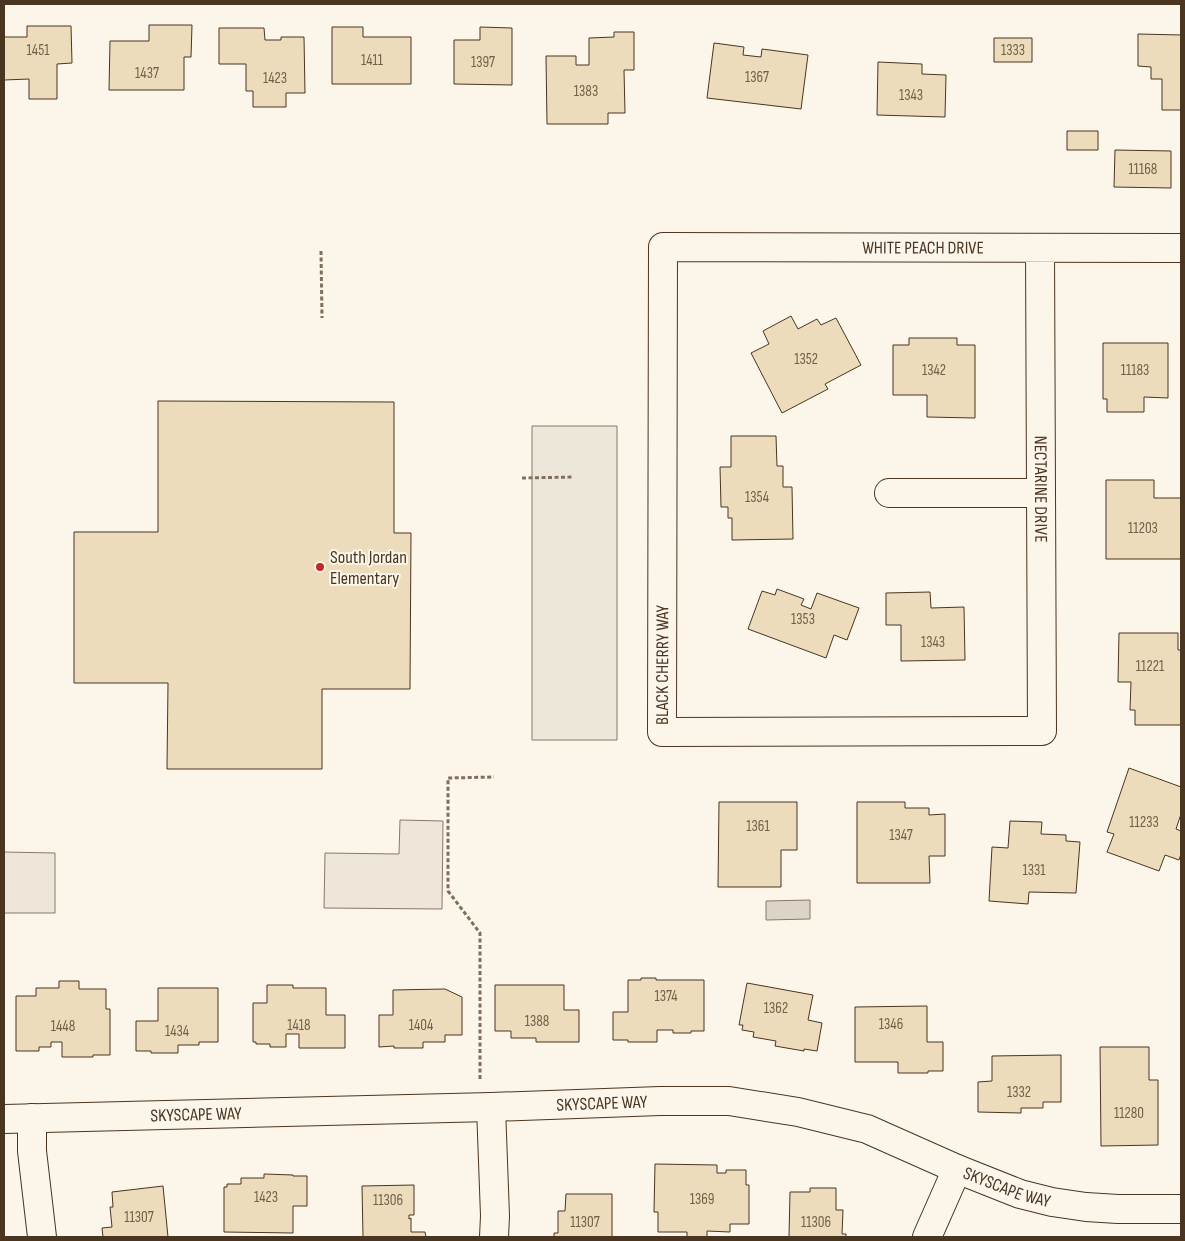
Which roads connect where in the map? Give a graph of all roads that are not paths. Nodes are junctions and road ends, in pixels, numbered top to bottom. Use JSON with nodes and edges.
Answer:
{"nodes":[{"id":1,"x":662,"y":247,"type":"joint"},
{"id":2,"x":1040,"y":248,"type":"junction"},
{"id":3,"x":1181,"y":248,"type":"edge"},
{"id":4,"x":889,"y":493,"type":"dead end"},
{"id":5,"x":1041,"y":493,"type":"junction"},
{"id":6,"x":1042,"y":731,"type":"joint"},
{"id":7,"x":491,"y":1107,"type":"junction"},
{"id":8,"x":32,"y":1118,"type":"junction"},
{"id":9,"x":4,"y":1119,"type":"edge"},
{"id":10,"x":957,"y":1169,"type":"junction"},
{"id":11,"x":1181,"y":1208,"type":"edge"},
{"id":12,"x":42,"y":1237,"type":"edge"},
{"id":13,"x":494,"y":1237,"type":"edge"},
{"id":14,"x":927,"y":1237,"type":"edge"}],
"edges":[{"from":1,"to":2,"type":"street","name":"WHITE PEACH DRIVE"},
{"from":1,"to":6,"type":"street","name":"BLACK CHERRY WAY"},
{"from":2,"to":3,"type":"street","name":"WHITE PEACH DRIVE"},
{"from":2,"to":5,"type":"street","name":"NECTARINE DRIVE"},
{"from":4,"to":5,"type":"street"},
{"from":5,"to":6,"type":"street","name":"NECTARINE DRIVE"},
{"from":7,"to":8,"type":"street","name":"SKYSCAPE WAY"},
{"from":7,"to":10,"type":"street","name":"SKYSCAPE WAY"},
{"from":7,"to":13,"type":"street"},
{"from":8,"to":9,"type":"street","name":"SKYSCAPE WAY"},
{"from":8,"to":12,"type":"street"},
{"from":10,"to":11,"type":"street","name":"SKYSCAPE WAY"},
{"from":10,"to":14,"type":"street"}]}
